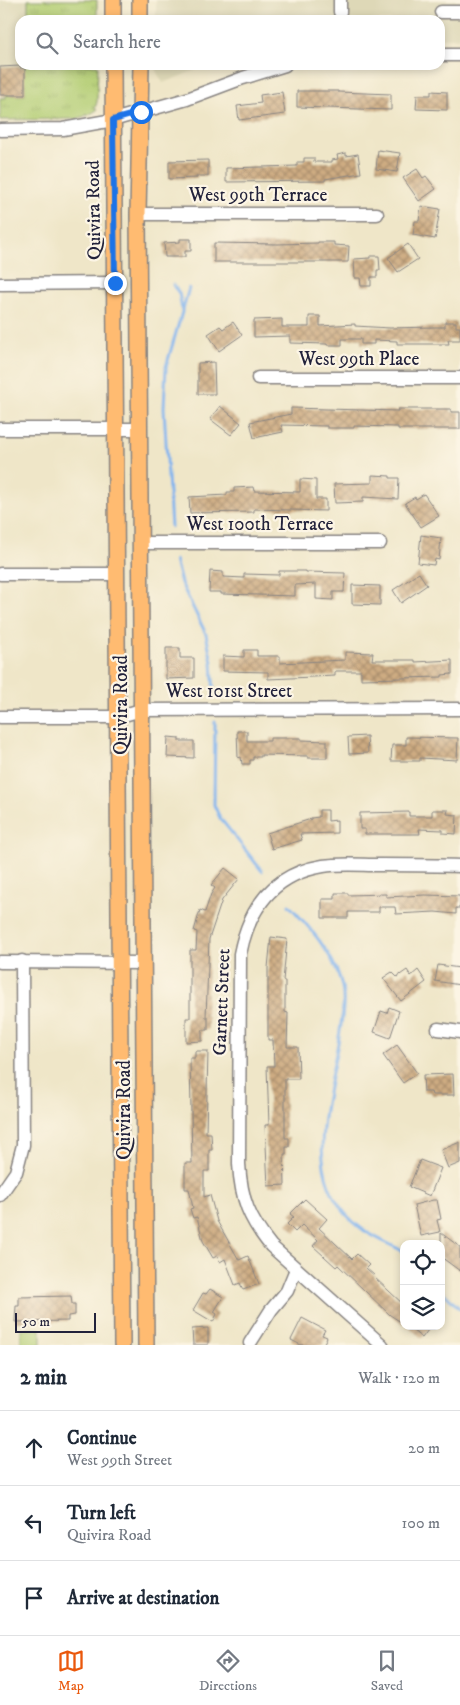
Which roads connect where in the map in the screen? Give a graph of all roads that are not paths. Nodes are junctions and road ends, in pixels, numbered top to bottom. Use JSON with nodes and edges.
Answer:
{"nodes":[{"id":1,"x":112,"y":0,"type":"edge"},
{"id":2,"x":140,"y":0,"type":"edge"},
{"id":3,"x":441,"y":12,"type":"dead end"},
{"id":4,"x":460,"y":12,"type":"edge"},
{"id":5,"x":113,"y":15,"type":"edge"},
{"id":6,"x":140,"y":15,"type":"edge"},
{"id":7,"x":445,"y":55,"type":"edge"},
{"id":8,"x":460,"y":56,"type":"edge"},
{"id":9,"x":113,"y":70,"type":"edge"},
{"id":10,"x":140,"y":70,"type":"edge"},
{"id":11,"x":269,"y":70,"type":"edge"},
{"id":12,"x":141,"y":112,"type":"junction"},
{"id":13,"x":113,"y":120,"type":"junction"},
{"id":14,"x":0,"y":130,"type":"edge"},
{"id":15,"x":138,"y":214,"type":"junction"},
{"id":16,"x":377,"y":214,"type":"dead end"},
{"id":17,"x":115,"y":283,"type":"junction"},
{"id":18,"x":0,"y":284,"type":"edge"},
{"id":19,"x":258,"y":378,"type":"dead end"},
{"id":20,"x":460,"y":378,"type":"edge"},
{"id":21,"x":0,"y":429,"type":"edge"},
{"id":22,"x":115,"y":429,"type":"junction"},
{"id":23,"x":139,"y":429,"type":"junction"},
{"id":24,"x":141,"y":543,"type":"junction"},
{"id":25,"x":380,"y":543,"type":"dead end"},
{"id":26,"x":0,"y":574,"type":"edge"},
{"id":27,"x":116,"y":574,"type":"junction"},
{"id":28,"x":460,"y":709,"type":"edge"},
{"id":29,"x":141,"y":710,"type":"junction"},
{"id":30,"x":0,"y":717,"type":"edge"},
{"id":31,"x":118,"y":717,"type":"junction"},
{"id":32,"x":460,"y":866,"type":"edge"},
{"id":33,"x":22,"y":961,"type":"junction"},
{"id":34,"x":0,"y":962,"type":"edge"},
{"id":35,"x":119,"y":963,"type":"junction"},
{"id":36,"x":143,"y":963,"type":"junction"},
{"id":37,"x":438,"y":1029,"type":"dead end"},
{"id":38,"x":460,"y":1032,"type":"edge"},
{"id":39,"x":0,"y":1195,"type":"edge"},
{"id":40,"x":296,"y":1270,"type":"junction"},
{"id":41,"x":250,"y":1343,"type":"dead end"},
{"id":42,"x":122,"y":1345,"type":"edge"},
{"id":43,"x":146,"y":1345,"type":"edge"},
{"id":44,"x":382,"y":1345,"type":"edge"}],
"edges":[{"from":1,"to":5,"type":"main road"},
{"from":2,"to":6,"type":"main road"},
{"from":3,"to":4,"type":"street"},
{"from":7,"to":8,"type":"street"},
{"from":9,"to":13,"type":"main road","name":"Quivira Road"},
{"from":10,"to":12,"type":"main road","name":"Quivira Road"},
{"from":11,"to":12,"type":"street"},
{"from":12,"to":13,"type":"street"},
{"from":12,"to":15,"type":"main road","name":"Quivira Road"},
{"from":13,"to":14,"type":"street"},
{"from":13,"to":17,"type":"main road","name":"Quivira Road"},
{"from":15,"to":16,"type":"street","name":"West 99th Terrace"},
{"from":15,"to":23,"type":"main road","name":"Quivira Road"},
{"from":17,"to":18,"type":"street"},
{"from":17,"to":22,"type":"main road","name":"Quivira Road"},
{"from":19,"to":20,"type":"street","name":"West 99th Place"},
{"from":21,"to":22,"type":"street"},
{"from":22,"to":23,"type":"street"},
{"from":22,"to":27,"type":"main road","name":"Quivira Road"},
{"from":23,"to":24,"type":"main road","name":"Quivira Road"},
{"from":24,"to":25,"type":"street","name":"West 100th Terrace"},
{"from":24,"to":29,"type":"main road","name":"Quivira Road"},
{"from":26,"to":27,"type":"street"},
{"from":27,"to":31,"type":"main road","name":"Quivira Road"},
{"from":28,"to":29,"type":"street","name":"West 101st Street"},
{"from":29,"to":31,"type":"street","name":"West 101st Street"},
{"from":29,"to":36,"type":"main road","name":"Quivira Road"},
{"from":30,"to":31,"type":"street","name":"West 101st Street"},
{"from":31,"to":35,"type":"main road","name":"Quivira Road"},
{"from":32,"to":40,"type":"street","name":"Garnett Street"},
{"from":33,"to":34,"type":"street"},
{"from":33,"to":35,"type":"street"},
{"from":33,"to":39,"type":"street"},
{"from":35,"to":36,"type":"street"},
{"from":35,"to":42,"type":"main road","name":"Quivira Road"},
{"from":36,"to":43,"type":"main road","name":"Quivira Road"},
{"from":37,"to":38,"type":"street"},
{"from":40,"to":41,"type":"street"},
{"from":40,"to":44,"type":"street","name":"Garnett Street"}]}
